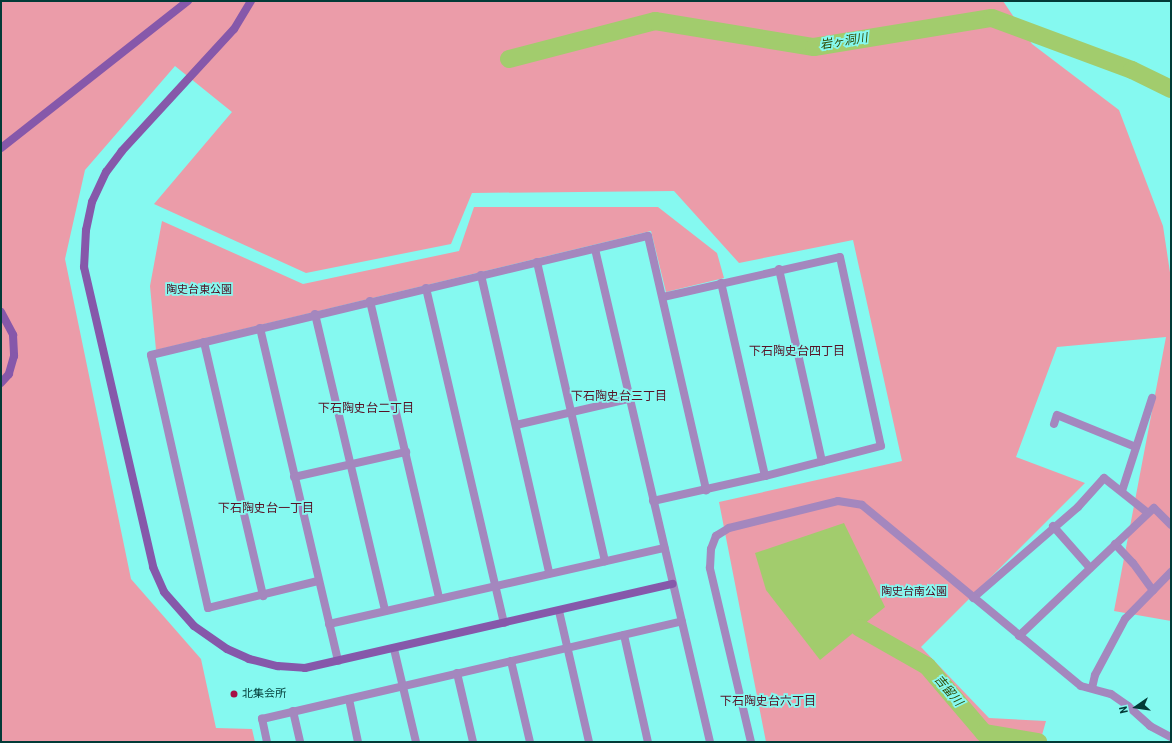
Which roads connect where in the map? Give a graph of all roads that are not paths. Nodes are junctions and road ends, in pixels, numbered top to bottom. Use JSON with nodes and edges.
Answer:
{"nodes":[{"id":1,"x":188,"y":1,"type":"edge"},
{"id":2,"x":251,"y":1,"type":"edge"},
{"id":3,"x":1,"y":148,"type":"edge"},
{"id":4,"x":594,"y":249,"type":"junction"},
{"id":5,"x":537,"y":262,"type":"junction"},
{"id":6,"x":779,"y":269,"type":"junction"},
{"id":7,"x":481,"y":275,"type":"junction"},
{"id":8,"x":721,"y":283,"type":"junction"},
{"id":9,"x":426,"y":288,"type":"junction"},
{"id":10,"x":663,"y":297,"type":"junction"},
{"id":11,"x":370,"y":301,"type":"junction"},
{"id":12,"x":1,"y":312,"type":"edge"},
{"id":13,"x":315,"y":314,"type":"junction"},
{"id":14,"x":260,"y":328,"type":"junction"},
{"id":15,"x":204,"y":342,"type":"junction"},
{"id":16,"x":1,"y":383,"type":"edge"},
{"id":17,"x":1152,"y":398,"type":"dead end"},
{"id":18,"x":629,"y":399,"type":"junction"},
{"id":19,"x":571,"y":413,"type":"junction"},
{"id":20,"x":1054,"y":424,"type":"dead end"},
{"id":21,"x":516,"y":426,"type":"junction"},
{"id":22,"x":1136,"y":447,"type":"junction"},
{"id":23,"x":406,"y":452,"type":"junction"},
{"id":24,"x":822,"y":461,"type":"junction"},
{"id":25,"x":350,"y":465,"type":"junction"},
{"id":26,"x":765,"y":476,"type":"junction"},
{"id":27,"x":294,"y":477,"type":"junction"},
{"id":28,"x":706,"y":490,"type":"junction"},
{"id":29,"x":1122,"y":491,"type":"junction"},
{"id":30,"x":653,"y":501,"type":"junction"},
{"id":31,"x":1148,"y":513,"type":"junction"},
{"id":32,"x":1171,"y":525,"type":"edge"},
{"id":33,"x":1053,"y":526,"type":"junction"},
{"id":34,"x":1115,"y":544,"type":"junction"},
{"id":35,"x":664,"y":548,"type":"junction"},
{"id":36,"x":605,"y":561,"type":"junction"},
{"id":37,"x":1090,"y":568,"type":"junction"},
{"id":38,"x":1171,"y":572,"type":"edge"},
{"id":39,"x":549,"y":573,"type":"junction"},
{"id":40,"x":318,"y":582,"type":"junction"},
{"id":41,"x":673,"y":584,"type":"junction"},
{"id":42,"x":495,"y":585,"type":"junction"},
{"id":43,"x":1153,"y":591,"type":"junction"},
{"id":44,"x":263,"y":596,"type":"junction"},
{"id":45,"x":439,"y":598,"type":"junction"},
{"id":46,"x":973,"y":598,"type":"junction"},
{"id":47,"x":385,"y":611,"type":"junction"},
{"id":48,"x":559,"y":611,"type":"junction"},
{"id":49,"x":682,"y":622,"type":"junction"},
{"id":50,"x":504,"y":623,"type":"junction"},
{"id":51,"x":329,"y":624,"type":"junction"},
{"id":52,"x":624,"y":635,"type":"junction"},
{"id":53,"x":1019,"y":636,"type":"junction"},
{"id":54,"x":568,"y":648,"type":"junction"},
{"id":55,"x":394,"y":649,"type":"junction"},
{"id":56,"x":338,"y":661,"type":"junction"},
{"id":57,"x":511,"y":661,"type":"junction"},
{"id":58,"x":457,"y":673,"type":"junction"},
{"id":59,"x":403,"y":686,"type":"junction"},
{"id":60,"x":1092,"y":688,"type":"junction"},
{"id":61,"x":348,"y":699,"type":"junction"},
{"id":62,"x":293,"y":711,"type":"junction"},
{"id":63,"x":1171,"y":737,"type":"edge"},
{"id":64,"x":267,"y":742,"type":"edge"},
{"id":65,"x":300,"y":742,"type":"edge"},
{"id":66,"x":358,"y":742,"type":"edge"},
{"id":67,"x":416,"y":742,"type":"edge"},
{"id":68,"x":472,"y":742,"type":"edge"},
{"id":69,"x":530,"y":742,"type":"edge"},
{"id":70,"x":589,"y":742,"type":"edge"},
{"id":71,"x":648,"y":742,"type":"edge"},
{"id":72,"x":710,"y":742,"type":"edge"},
{"id":73,"x":751,"y":742,"type":"edge"}],
"edges":[{"from":1,"to":3,"type":"street"},
{"from":2,"to":56,"type":"street"},
{"from":4,"to":5,"type":"street"},
{"from":4,"to":10,"type":"street"},
{"from":4,"to":18,"type":"street"},
{"from":5,"to":7,"type":"street"},
{"from":5,"to":19,"type":"street"},
{"from":6,"to":8,"type":"street"},
{"from":6,"to":24,"type":"street"},
{"from":6,"to":24,"type":"street"},
{"from":7,"to":9,"type":"street"},
{"from":7,"to":21,"type":"street"},
{"from":8,"to":10,"type":"street"},
{"from":8,"to":26,"type":"street"},
{"from":9,"to":11,"type":"street"},
{"from":9,"to":42,"type":"street"},
{"from":10,"to":28,"type":"street"},
{"from":11,"to":13,"type":"street"},
{"from":11,"to":23,"type":"street"},
{"from":12,"to":16,"type":"street"},
{"from":13,"to":14,"type":"street"},
{"from":13,"to":25,"type":"street"},
{"from":14,"to":15,"type":"street"},
{"from":14,"to":27,"type":"street"},
{"from":15,"to":44,"type":"street"},
{"from":15,"to":44,"type":"street"},
{"from":17,"to":22,"type":"street"},
{"from":18,"to":19,"type":"street"},
{"from":18,"to":30,"type":"street"},
{"from":19,"to":21,"type":"street"},
{"from":19,"to":36,"type":"street"},
{"from":20,"to":22,"type":"street"},
{"from":21,"to":39,"type":"street"},
{"from":22,"to":29,"type":"street"},
{"from":23,"to":25,"type":"street"},
{"from":23,"to":45,"type":"street"},
{"from":24,"to":26,"type":"street"},
{"from":25,"to":27,"type":"street"},
{"from":25,"to":47,"type":"street"},
{"from":26,"to":28,"type":"street"},
{"from":27,"to":40,"type":"street"},
{"from":28,"to":30,"type":"street"},
{"from":29,"to":31,"type":"street"},
{"from":29,"to":33,"type":"street"},
{"from":30,"to":35,"type":"street"},
{"from":31,"to":32,"type":"street"},
{"from":31,"to":34,"type":"street"},
{"from":33,"to":37,"type":"street"},
{"from":33,"to":46,"type":"street"},
{"from":34,"to":37,"type":"street"},
{"from":34,"to":43,"type":"street"},
{"from":35,"to":36,"type":"street"},
{"from":35,"to":41,"type":"street"},
{"from":36,"to":39,"type":"street"},
{"from":37,"to":53,"type":"street"},
{"from":38,"to":43,"type":"street"},
{"from":39,"to":42,"type":"street"},
{"from":40,"to":44,"type":"street"},
{"from":40,"to":51,"type":"street"},
{"from":41,"to":48,"type":"street"},
{"from":41,"to":49,"type":"street"},
{"from":42,"to":45,"type":"street"},
{"from":42,"to":50,"type":"street"},
{"from":43,"to":60,"type":"street"},
{"from":45,"to":47,"type":"street"},
{"from":46,"to":53,"type":"street"},
{"from":46,"to":73,"type":"street"},
{"from":47,"to":51,"type":"street"},
{"from":48,"to":50,"type":"street"},
{"from":48,"to":54,"type":"street"},
{"from":49,"to":52,"type":"street"},
{"from":49,"to":72,"type":"street"},
{"from":50,"to":55,"type":"street"},
{"from":51,"to":56,"type":"street"},
{"from":52,"to":54,"type":"street"},
{"from":52,"to":71,"type":"street"},
{"from":53,"to":60,"type":"street"},
{"from":54,"to":57,"type":"street"},
{"from":54,"to":70,"type":"street"},
{"from":55,"to":56,"type":"street"},
{"from":55,"to":59,"type":"street"},
{"from":57,"to":58,"type":"street"},
{"from":57,"to":69,"type":"street"},
{"from":58,"to":59,"type":"street"},
{"from":58,"to":68,"type":"street"},
{"from":59,"to":61,"type":"street"},
{"from":59,"to":67,"type":"street"},
{"from":60,"to":63,"type":"street"},
{"from":61,"to":62,"type":"street"},
{"from":61,"to":66,"type":"street"},
{"from":62,"to":64,"type":"street"},
{"from":62,"to":65,"type":"street"}]}
